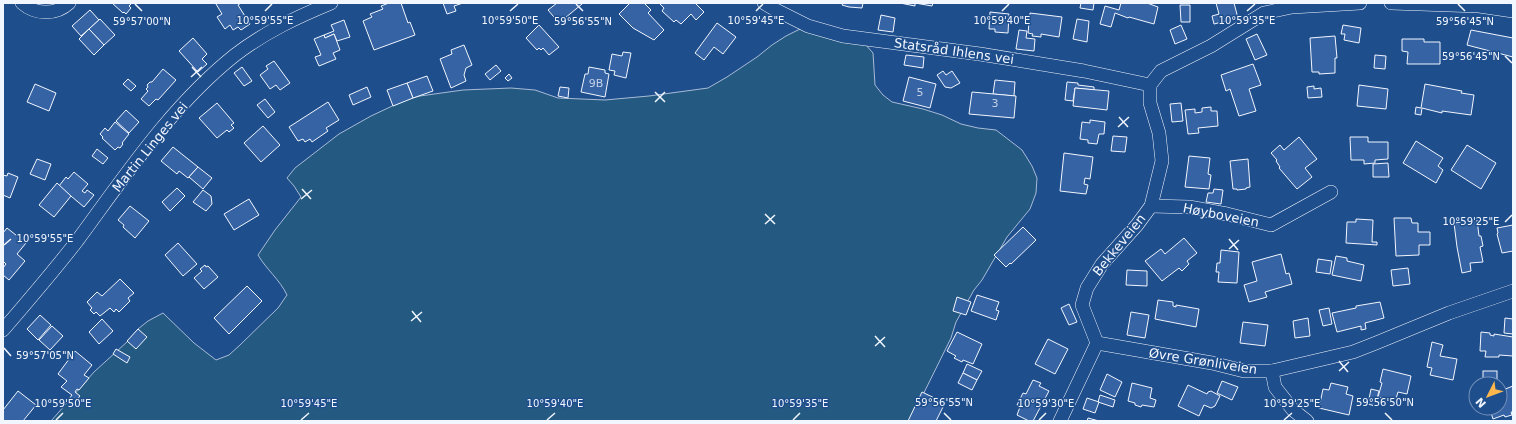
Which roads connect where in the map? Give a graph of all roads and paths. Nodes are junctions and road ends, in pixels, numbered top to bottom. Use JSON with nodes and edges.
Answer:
{"nodes":[{"id":1,"x":22,"y":3,"type":"edge"},
{"id":2,"x":69,"y":3,"type":"edge"},
{"id":3,"x":331,"y":3,"type":"edge"},
{"id":4,"x":764,"y":3,"type":"edge"},
{"id":5,"x":1360,"y":3,"type":"edge"},
{"id":6,"x":1391,"y":3,"type":"edge"},
{"id":7,"x":1513,"y":11,"type":"edge"},
{"id":8,"x":1150,"y":85,"type":"junction"},
{"id":9,"x":1331,"y":192,"type":"dead end"},
{"id":10,"x":1151,"y":206,"type":"junction"},
{"id":11,"x":1513,"y":291,"type":"edge"},
{"id":12,"x":3,"y":330,"type":"edge"},
{"id":13,"x":1097,"y":343,"type":"junction"},
{"id":14,"x":1272,"y":371,"type":"junction"},
{"id":15,"x":1060,"y":421,"type":"edge"},
{"id":16,"x":1307,"y":421,"type":"edge"}],
"edges":[{"from":1,"to":2,"type":"street"},
{"from":3,"to":12,"type":"street","name":"Martin Linges vei"},
{"from":4,"to":8,"type":"street","name":"Statsråd Ihlens vei"},
{"from":5,"to":8,"type":"street"},
{"from":6,"to":7,"type":"street"},
{"from":8,"to":10,"type":"street","name":"Bekkeveien"},
{"from":9,"to":10,"type":"street","name":"Høyboveien"},
{"from":10,"to":13,"type":"street","name":"Bekkeveien"},
{"from":11,"to":14,"type":"street","name":"Øvre Grønliveien"},
{"from":13,"to":14,"type":"street","name":"Øvre Grønliveien"},
{"from":13,"to":15,"type":"street"},
{"from":14,"to":16,"type":"street"}]}
